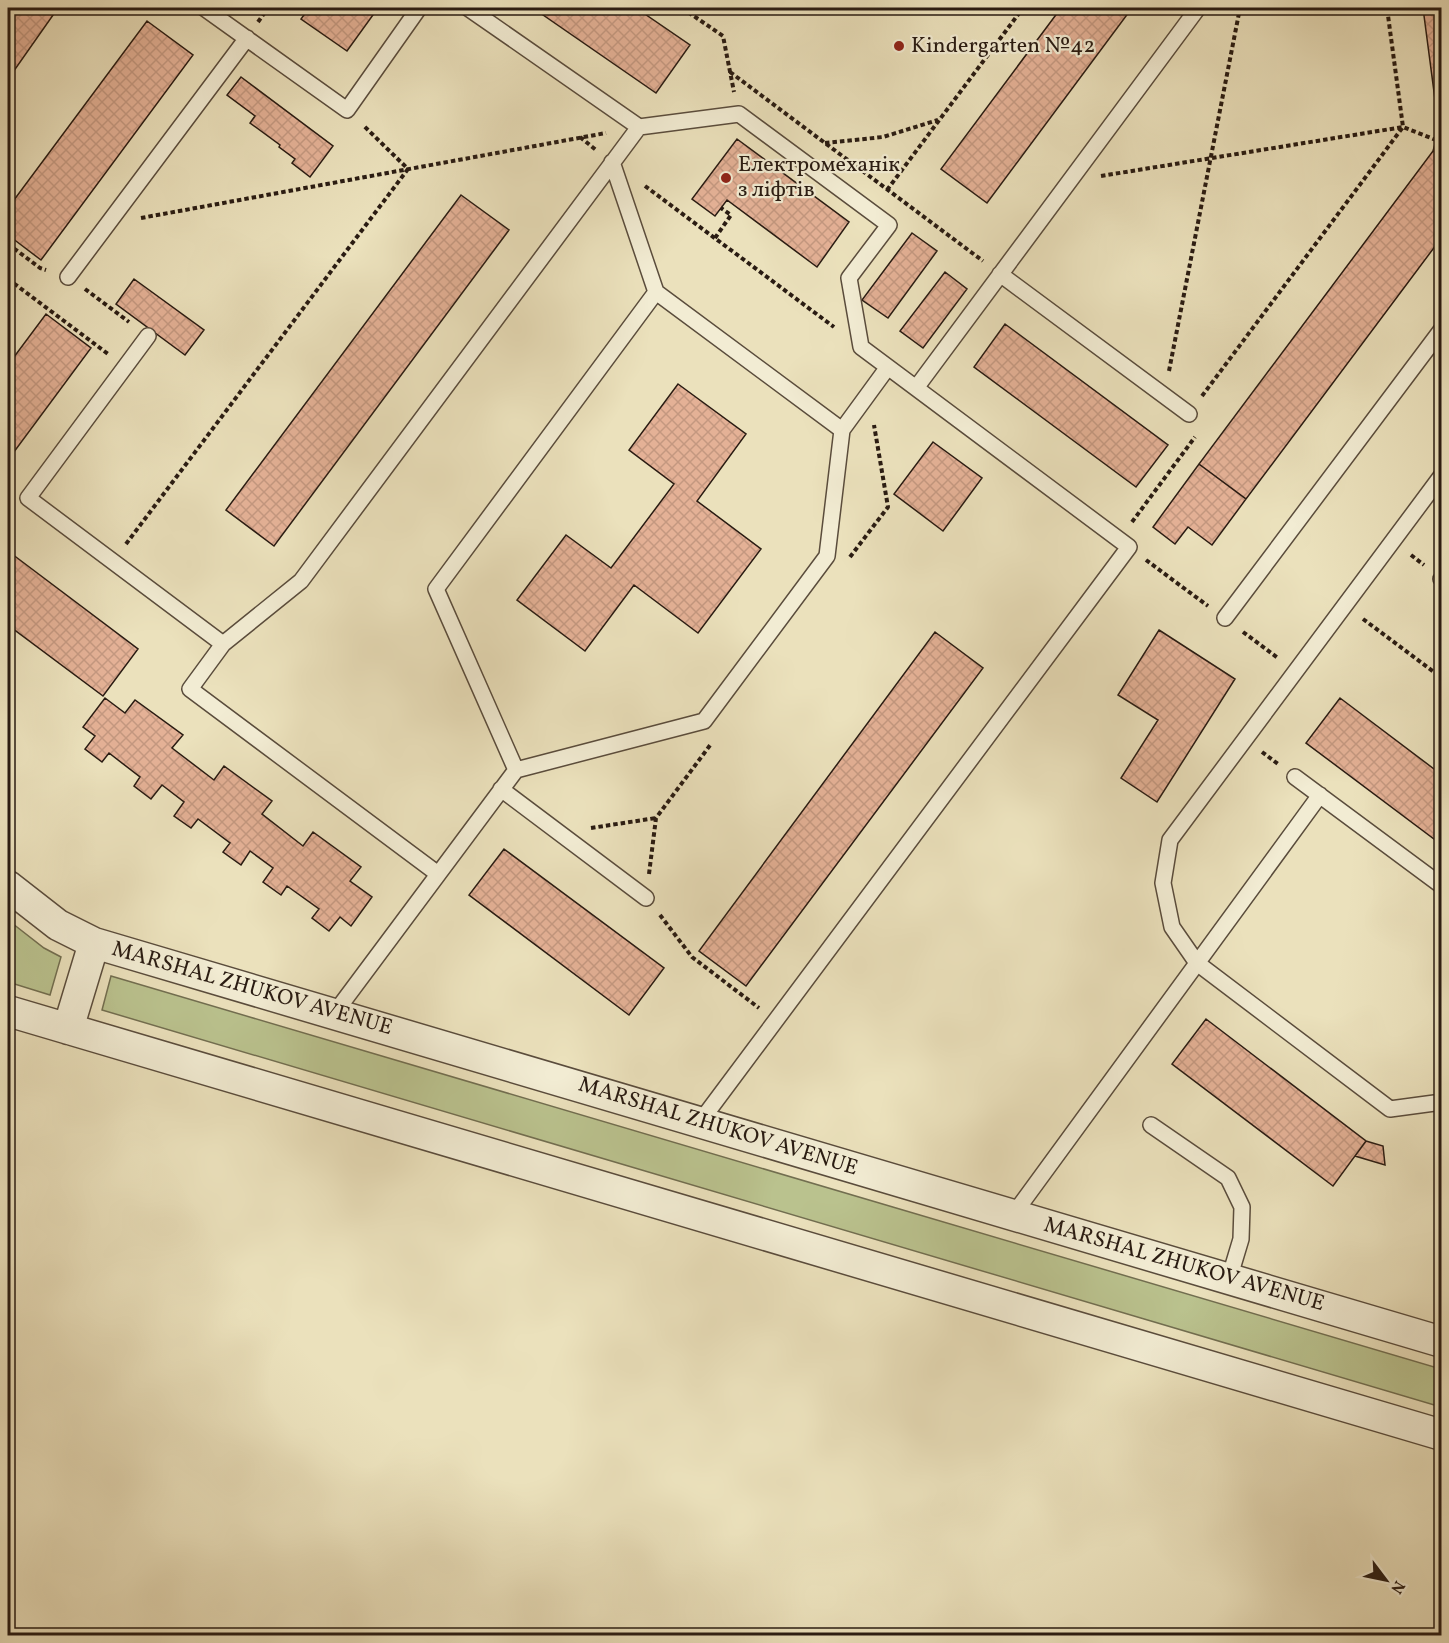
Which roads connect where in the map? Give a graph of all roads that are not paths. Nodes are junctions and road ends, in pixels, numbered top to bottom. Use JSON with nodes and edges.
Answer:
{"nodes":[{"id":1,"x":204,"y":8,"type":"edge"},
{"id":2,"x":419,"y":8,"type":"edge"},
{"id":3,"x":468,"y":8,"type":"edge"},
{"id":4,"x":1198,"y":8,"type":"edge"},
{"id":5,"x":247,"y":38,"type":"junction"},
{"id":6,"x":639,"y":127,"type":"junction"},
{"id":7,"x":612,"y":162,"type":"junction"},
{"id":8,"x":1000,"y":274,"type":"junction"},
{"id":9,"x":68,"y":277,"type":"road end"},
{"id":10,"x":656,"y":292,"type":"junction"},
{"id":11,"x":1442,"y":329,"type":"edge"},
{"id":12,"x":148,"y":336,"type":"road end"},
{"id":13,"x":888,"y":367,"type":"junction"},
{"id":14,"x":916,"y":388,"type":"junction"},
{"id":15,"x":1189,"y":414,"type":"road end"},
{"id":16,"x":842,"y":430,"type":"junction"},
{"id":17,"x":1442,"y":475,"type":"edge"},
{"id":18,"x":1225,"y":618,"type":"dead end"},
{"id":19,"x":223,"y":644,"type":"junction"},
{"id":20,"x":516,"y":770,"type":"junction"},
{"id":21,"x":1295,"y":777,"type":"road end"},
{"id":22,"x":501,"y":789,"type":"junction"},
{"id":23,"x":1320,"y":795,"type":"junction"},
{"id":24,"x":438,"y":874,"type":"junction"},
{"id":25,"x":1442,"y":886,"type":"edge"},
{"id":26,"x":9,"y":888,"type":"edge"},
{"id":27,"x":646,"y":897,"type":"road end"},
{"id":28,"x":94,"y":943,"type":"junction"},
{"id":29,"x":1197,"y":963,"type":"junction"},
{"id":30,"x":8,"y":1011,"type":"edge"},
{"id":31,"x":334,"y":1014,"type":"junction"},
{"id":32,"x":68,"y":1029,"type":"junction"},
{"id":33,"x":1442,"y":1102,"type":"edge"},
{"id":34,"x":700,"y":1122,"type":"junction"},
{"id":35,"x":1151,"y":1125,"type":"dead end"},
{"id":36,"x":1013,"y":1215,"type":"junction"},
{"id":37,"x":1229,"y":1279,"type":"junction"},
{"id":38,"x":1442,"y":1342,"type":"edge"},
{"id":39,"x":1442,"y":1435,"type":"edge"}],
"edges":[{"from":1,"to":5,"type":"lane"},
{"from":2,"to":5,"type":"lane"},
{"from":3,"to":6,"type":"lane"},
{"from":4,"to":8,"type":"lane"},
{"from":5,"to":9,"type":"lane"},
{"from":6,"to":7,"type":"lane"},
{"from":6,"to":13,"type":"lane"},
{"from":7,"to":10,"type":"lane"},
{"from":7,"to":19,"type":"lane"},
{"from":8,"to":14,"type":"lane"},
{"from":8,"to":15,"type":"lane"},
{"from":10,"to":16,"type":"lane"},
{"from":10,"to":20,"type":"lane"},
{"from":11,"to":18,"type":"lane"},
{"from":12,"to":19,"type":"lane"},
{"from":13,"to":14,"type":"lane"},
{"from":13,"to":16,"type":"lane"},
{"from":14,"to":34,"type":"lane"},
{"from":16,"to":20,"type":"lane"},
{"from":17,"to":29,"type":"lane"},
{"from":19,"to":24,"type":"lane"},
{"from":20,"to":22,"type":"lane"},
{"from":21,"to":23,"type":"lane"},
{"from":22,"to":24,"type":"lane"},
{"from":22,"to":27,"type":"lane"},
{"from":23,"to":25,"type":"lane"},
{"from":23,"to":29,"type":"lane"},
{"from":24,"to":31,"type":"lane"},
{"from":26,"to":28,"type":"street","name":"MARSHAL ZHUKOV AVENUE"},
{"from":28,"to":31,"type":"street","name":"MARSHAL ZHUKOV AVENUE"},
{"from":28,"to":32,"type":"street"},
{"from":29,"to":33,"type":"lane"},
{"from":29,"to":36,"type":"lane"},
{"from":30,"to":32,"type":"street"},
{"from":31,"to":34,"type":"street","name":"MARSHAL ZHUKOV AVENUE"},
{"from":32,"to":39,"type":"street"},
{"from":34,"to":36,"type":"street","name":"MARSHAL ZHUKOV AVENUE"},
{"from":35,"to":37,"type":"lane"},
{"from":36,"to":37,"type":"street","name":"MARSHAL ZHUKOV AVENUE"},
{"from":37,"to":38,"type":"street","name":"MARSHAL ZHUKOV AVENUE"}]}
